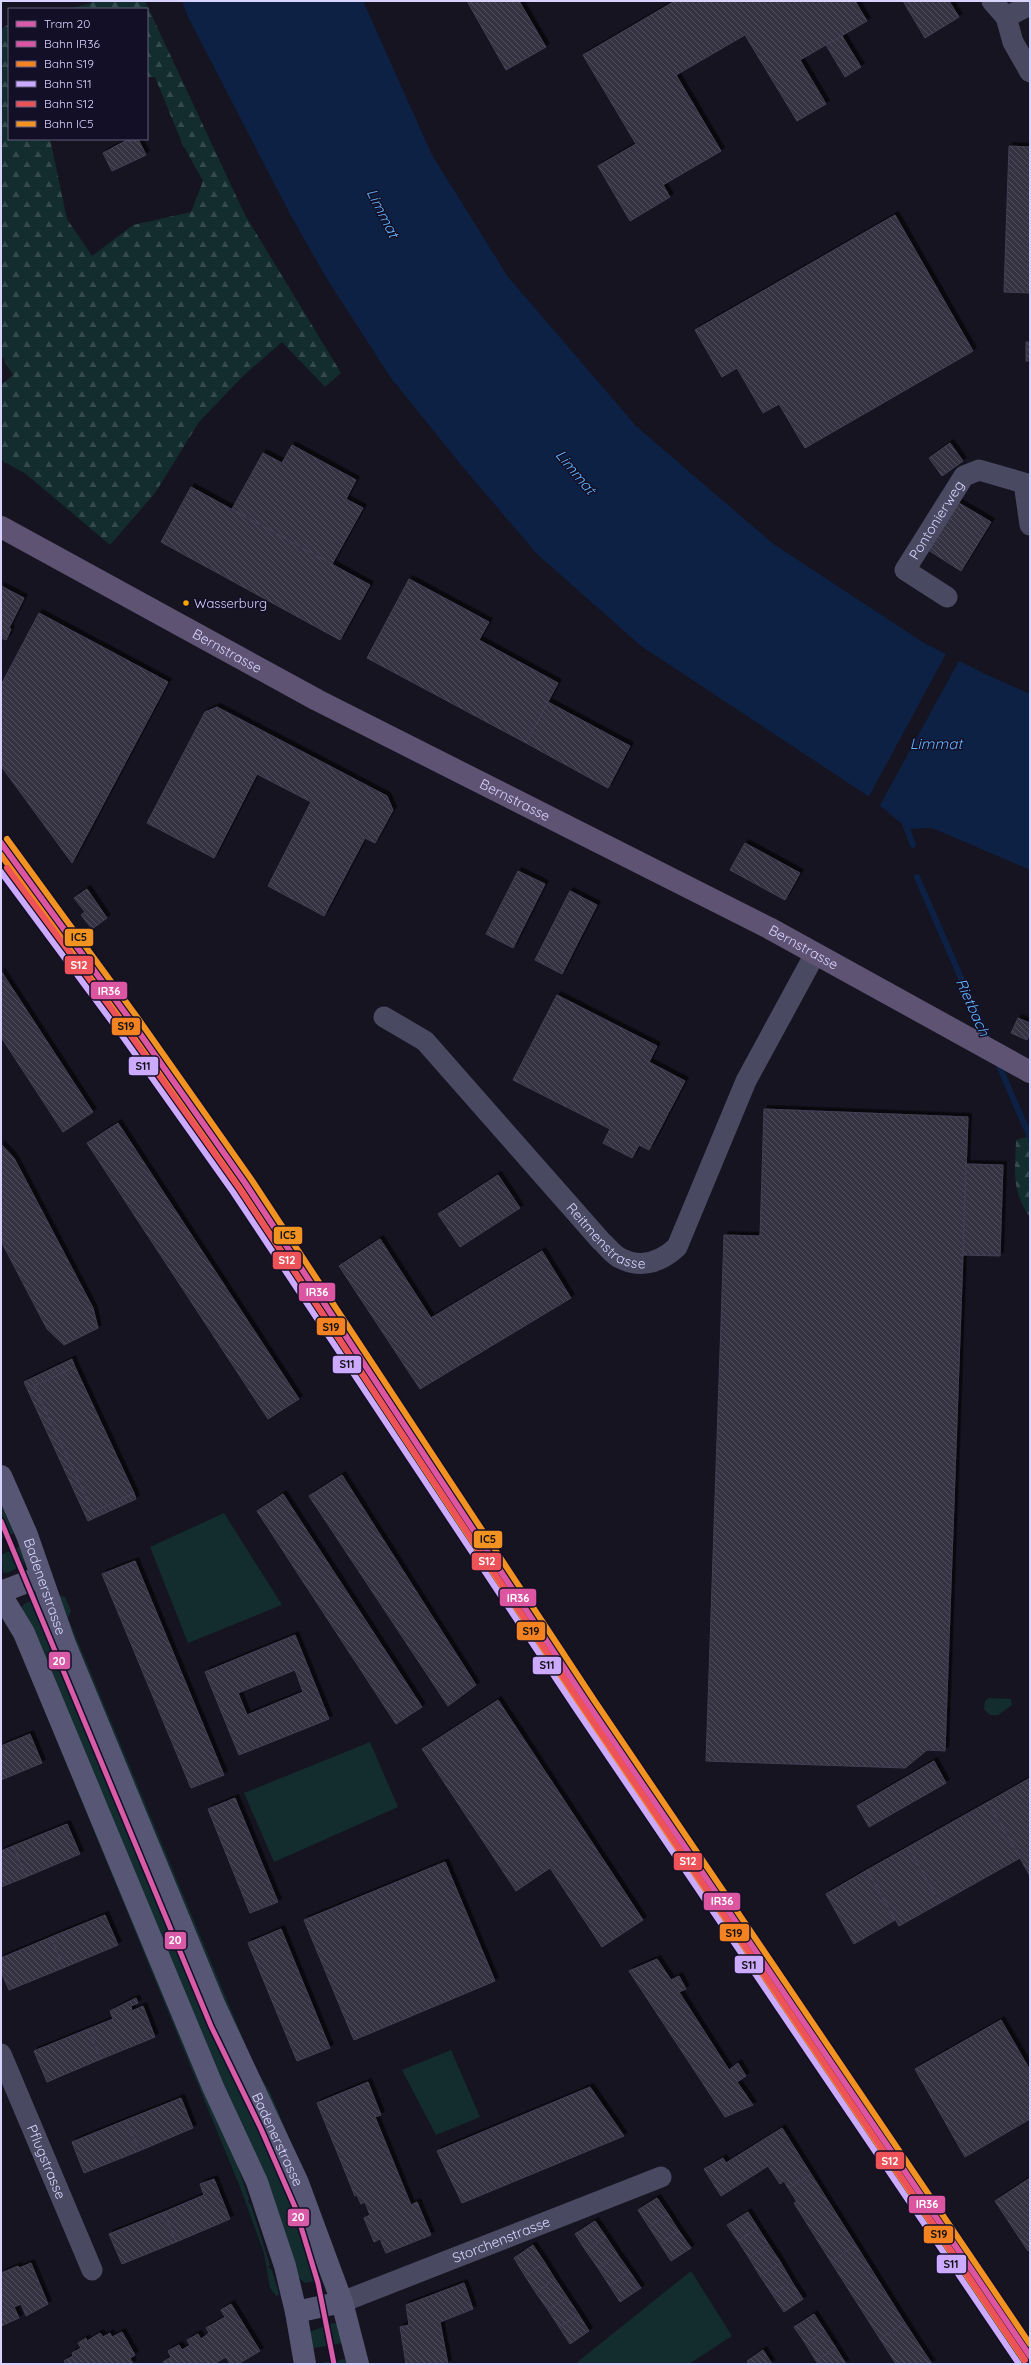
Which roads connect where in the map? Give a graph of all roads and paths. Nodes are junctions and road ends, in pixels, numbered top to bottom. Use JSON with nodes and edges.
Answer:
{"nodes":[{"id":1,"x":992,"y":1,"type":"edge"},
{"id":2,"x":1030,"y":5,"type":"edge"},
{"id":3,"x":1006,"y":17,"type":"junction"},
{"id":4,"x":1030,"y":72,"type":"edge"},
{"id":5,"x":1030,"y":525,"type":"edge"},
{"id":6,"x":1,"y":527,"type":"edge"},
{"id":7,"x":947,"y":597,"type":"dead end"},
{"id":8,"x":815,"y":954,"type":"junction"},
{"id":9,"x":384,"y":1017,"type":"dead end"},
{"id":10,"x":1025,"y":1069,"type":"edge"},
{"id":11,"x":1,"y":1476,"type":"edge"},
{"id":12,"x":40,"y":1577,"type":"junction"},
{"id":13,"x":1,"y":1594,"type":"edge"},
{"id":14,"x":1,"y":2054,"type":"edge"},
{"id":15,"x":661,"y":2177,"type":"dead end"},
{"id":16,"x":92,"y":2270,"type":"dead end"},
{"id":17,"x":342,"y":2302,"type":"junction"},
{"id":18,"x":296,"y":2312,"type":"junction"},
{"id":19,"x":305,"y":2364,"type":"edge"},
{"id":20,"x":358,"y":2364,"type":"edge"}],
"edges":[{"from":1,"to":3,"type":"street"},
{"from":2,"to":3,"type":"street"},
{"from":3,"to":4,"type":"street"},
{"from":5,"to":7,"type":"street","name":"Pontonierweg"},
{"from":6,"to":8,"type":"main road","name":"Bernstrasse"},
{"from":8,"to":9,"type":"street","name":"Reitmenstrasse"},
{"from":8,"to":10,"type":"main road","name":"Bernstrasse"},
{"from":11,"to":12,"type":"main road","name":"Badenerstrasse"},
{"from":12,"to":13,"type":"main road"},
{"from":12,"to":17,"type":"main road","name":"Badenerstrasse"},
{"from":13,"to":18,"type":"main road"},
{"from":14,"to":16,"type":"street","name":"Pflugstrasse"},
{"from":15,"to":17,"type":"street","name":"Storchenstrasse"},
{"from":17,"to":18,"type":"main road"},
{"from":17,"to":20,"type":"main road","name":"Badenerstrasse"},
{"from":18,"to":19,"type":"main road"}]}
